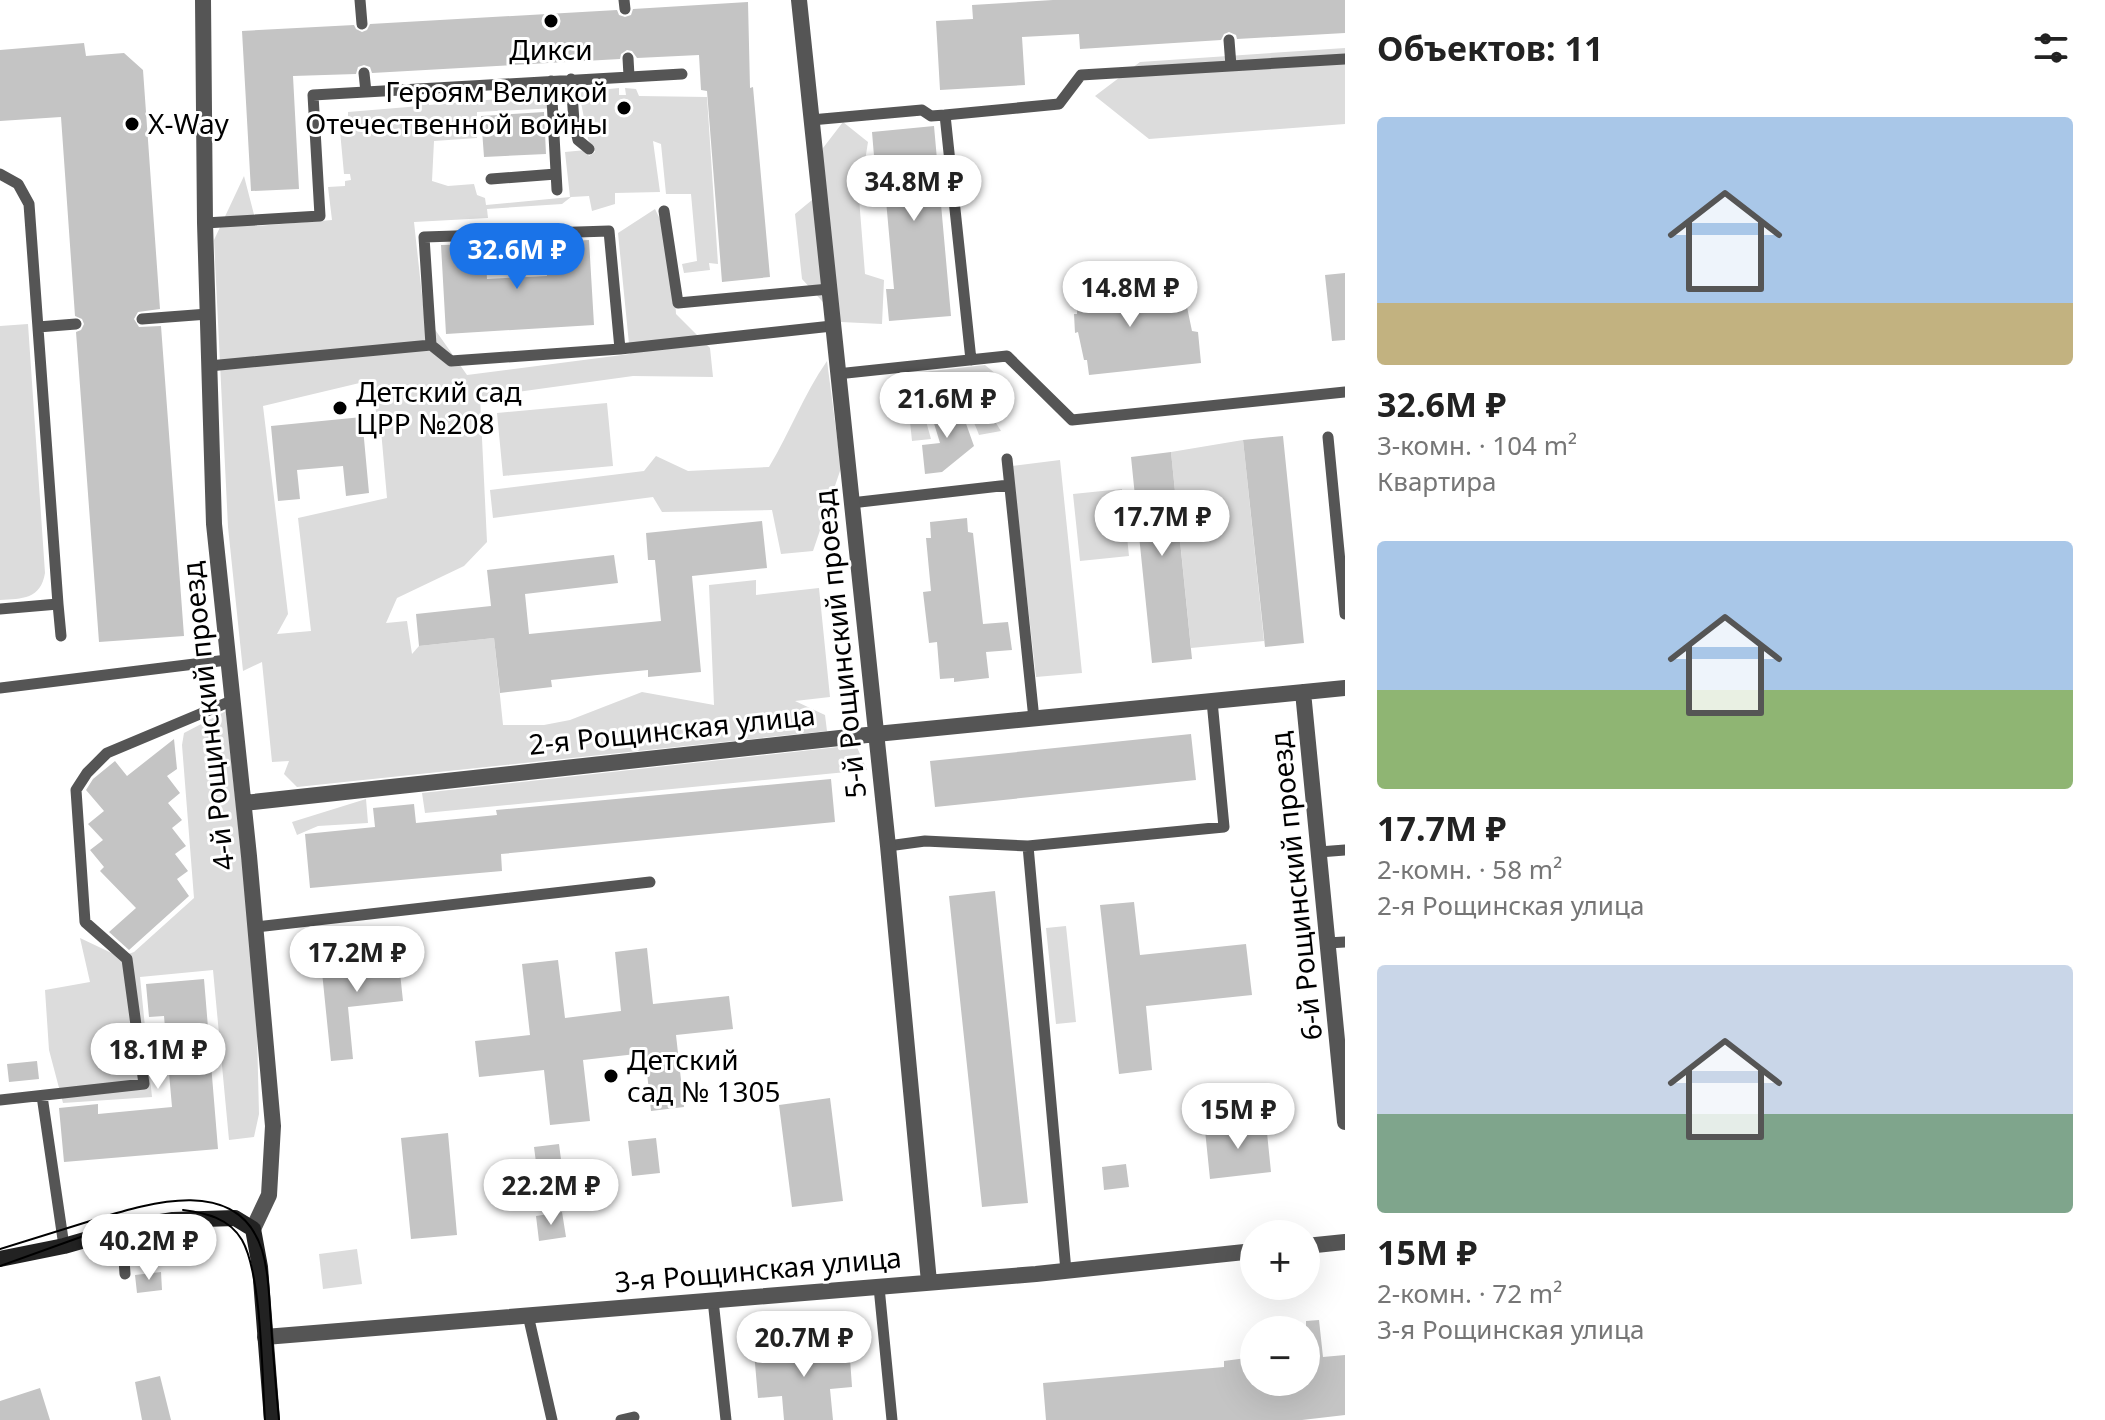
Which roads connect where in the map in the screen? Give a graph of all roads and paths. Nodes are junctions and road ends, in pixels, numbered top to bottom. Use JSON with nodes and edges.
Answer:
{"nodes":[{"id":1,"x":203,"y":0,"type":"edge"},
{"id":2,"x":360,"y":0,"type":"edge"},
{"id":3,"x":799,"y":0,"type":"edge"},
{"id":4,"x":362,"y":24,"type":"dead end"},
{"id":5,"x":1229,"y":40,"type":"dead end"},
{"id":6,"x":628,"y":58,"type":"dead end"},
{"id":7,"x":1345,"y":59,"type":"edge"},
{"id":8,"x":1231,"y":66,"type":"junction"},
{"id":9,"x":364,"y":73,"type":"dead end"},
{"id":10,"x":682,"y":74,"type":"dead end"},
{"id":11,"x":629,"y":76,"type":"junction"},
{"id":12,"x":571,"y":79,"type":"junction"},
{"id":13,"x":551,"y":81,"type":"junction"},
{"id":14,"x":366,"y":92,"type":"junction"},
{"id":15,"x":945,"y":115,"type":"junction"},
{"id":16,"x":811,"y":120,"type":"junction"},
{"id":17,"x":589,"y":149,"type":"dead end"},
{"id":18,"x":0,"y":174,"type":"edge"},
{"id":19,"x":556,"y":174,"type":"junction"},
{"id":20,"x":491,"y":179,"type":"dead end"},
{"id":21,"x":557,"y":190,"type":"dead end"},
{"id":22,"x":664,"y":211,"type":"dead end"},
{"id":23,"x":205,"y":223,"type":"junction"},
{"id":24,"x":829,"y":289,"type":"junction"},
{"id":25,"x":208,"y":314,"type":"junction"},
{"id":26,"x":142,"y":319,"type":"dead end"},
{"id":27,"x":76,"y":324,"type":"dead end"},
{"id":28,"x":832,"y":326,"type":"junction"},
{"id":29,"x":38,"y":327,"type":"junction"},
{"id":30,"x":431,"y":345,"type":"junction"},
{"id":31,"x":620,"y":349,"type":"junction"},
{"id":32,"x":971,"y":360,"type":"junction"},
{"id":33,"x":209,"y":366,"type":"junction"},
{"id":34,"x":837,"y":374,"type":"junction"},
{"id":35,"x":1345,"y":392,"type":"edge"},
{"id":36,"x":1328,"y":437,"type":"dead end"},
{"id":37,"x":1007,"y":459,"type":"dead end"},
{"id":38,"x":1009,"y":485,"type":"junction"},
{"id":39,"x":851,"y":503,"type":"junction"},
{"id":40,"x":58,"y":604,"type":"junction"},
{"id":41,"x":0,"y":609,"type":"edge"},
{"id":42,"x":1345,"y":614,"type":"edge"},
{"id":43,"x":61,"y":636,"type":"dead end"},
{"id":44,"x":227,"y":660,"type":"junction"},
{"id":45,"x":0,"y":688,"type":"edge"},
{"id":46,"x":1345,"y":688,"type":"edge"},
{"id":47,"x":1303,"y":692,"type":"junction"},
{"id":48,"x":231,"y":701,"type":"junction"},
{"id":49,"x":1212,"y":701,"type":"junction"},
{"id":50,"x":1034,"y":719,"type":"junction"},
{"id":51,"x":876,"y":734,"type":"junction"},
{"id":52,"x":244,"y":803,"type":"junction"},
{"id":53,"x":888,"y":846,"type":"junction"},
{"id":54,"x":1028,"y":846,"type":"junction"},
{"id":55,"x":1345,"y":850,"type":"edge"},
{"id":56,"x":1319,"y":852,"type":"junction"},
{"id":57,"x":650,"y":882,"type":"dead end"},
{"id":58,"x":256,"y":927,"type":"junction"},
{"id":59,"x":1345,"y":942,"type":"edge"},
{"id":60,"x":1327,"y":943,"type":"junction"},
{"id":61,"x":42,"y":1096,"type":"junction"},
{"id":62,"x":0,"y":1100,"type":"edge"},
{"id":63,"x":1345,"y":1122,"type":"edge"},
{"id":64,"x":122,"y":1229,"type":"junction"},
{"id":65,"x":253,"y":1229,"type":"junction"},
{"id":66,"x":1345,"y":1242,"type":"edge"},
{"id":67,"x":1320,"y":1245,"type":"edge"},
{"id":68,"x":64,"y":1246,"type":"junction"},
{"id":69,"x":1240,"y":1252,"type":"edge"},
{"id":70,"x":0,"y":1259,"type":"edge"},
{"id":71,"x":1066,"y":1271,"type":"junction"},
{"id":72,"x":125,"y":1274,"type":"dead end"},
{"id":73,"x":929,"y":1282,"type":"junction"},
{"id":74,"x":879,"y":1287,"type":"junction"},
{"id":75,"x":713,"y":1300,"type":"junction"},
{"id":76,"x":528,"y":1315,"type":"junction"},
{"id":77,"x":265,"y":1337,"type":"junction"},
{"id":78,"x":634,"y":1417,"type":"dead end"},
{"id":79,"x":272,"y":1420,"type":"edge"},
{"id":80,"x":552,"y":1420,"type":"edge"},
{"id":81,"x":621,"y":1420,"type":"edge"},
{"id":82,"x":726,"y":1420,"type":"edge"},
{"id":83,"x":892,"y":1420,"type":"edge"}],
"edges":[{"from":1,"to":23,"type":"street","name":"4-й Рощинский проезд"},
{"from":2,"to":4,"type":"lane"},
{"from":3,"to":16,"type":"street","name":"5-й Рощинский проезд"},
{"from":5,"to":8,"type":"lane"},
{"from":6,"to":11,"type":"lane"},
{"from":7,"to":8,"type":"lane"},
{"from":8,"to":15,"type":"lane"},
{"from":9,"to":14,"type":"lane"},
{"from":10,"to":11,"type":"lane"},
{"from":11,"to":12,"type":"lane"},
{"from":12,"to":13,"type":"lane"},
{"from":12,"to":17,"type":"lane"},
{"from":13,"to":14,"type":"lane"},
{"from":13,"to":19,"type":"lane"},
{"from":14,"to":23,"type":"lane"},
{"from":15,"to":16,"type":"lane"},
{"from":15,"to":32,"type":"lane"},
{"from":16,"to":24,"type":"street","name":"5-й Рощинский проезд"},
{"from":18,"to":29,"type":"lane"},
{"from":19,"to":20,"type":"lane"},
{"from":19,"to":21,"type":"lane"},
{"from":22,"to":24,"type":"lane"},
{"from":23,"to":25,"type":"street","name":"4-й Рощинский проезд"},
{"from":24,"to":28,"type":"street","name":"5-й Рощинский проезд"},
{"from":25,"to":26,"type":"lane"},
{"from":25,"to":33,"type":"street","name":"4-й Рощинский проезд"},
{"from":27,"to":29,"type":"lane"},
{"from":28,"to":31,"type":"lane"},
{"from":28,"to":34,"type":"street","name":"5-й Рощинский проезд"},
{"from":29,"to":40,"type":"lane"},
{"from":30,"to":31,"type":"lane"},
{"from":30,"to":31,"type":"lane"},
{"from":30,"to":33,"type":"lane"},
{"from":32,"to":34,"type":"lane"},
{"from":32,"to":35,"type":"lane"},
{"from":33,"to":44,"type":"street","name":"4-й Рощинский проезд"},
{"from":34,"to":39,"type":"street","name":"5-й Рощинский проезд"},
{"from":36,"to":42,"type":"lane"},
{"from":37,"to":38,"type":"lane"},
{"from":38,"to":39,"type":"lane"},
{"from":38,"to":50,"type":"lane"},
{"from":39,"to":51,"type":"street","name":"5-й Рощинский проезд"},
{"from":40,"to":41,"type":"lane"},
{"from":40,"to":43,"type":"lane"},
{"from":44,"to":45,"type":"lane"},
{"from":44,"to":48,"type":"street","name":"4-й Рощинский проезд"},
{"from":46,"to":47,"type":"street","name":"2-я Рощинская улица"},
{"from":47,"to":49,"type":"street","name":"2-я Рощинская улица"},
{"from":47,"to":56,"type":"street","name":"6-й Рощинский проезд"},
{"from":48,"to":52,"type":"street","name":"4-й Рощинский проезд"},
{"from":48,"to":61,"type":"lane"},
{"from":49,"to":50,"type":"street","name":"2-я Рощинская улица"},
{"from":49,"to":54,"type":"lane"},
{"from":50,"to":51,"type":"street","name":"2-я Рощинская улица"},
{"from":51,"to":52,"type":"street","name":"2-я Рощинская улица"},
{"from":51,"to":53,"type":"street","name":"5-й Рощинский проезд"},
{"from":52,"to":58,"type":"street","name":"4-й Рощинский проезд"},
{"from":53,"to":54,"type":"lane"},
{"from":53,"to":73,"type":"street","name":"5-й Рощинский проезд"},
{"from":54,"to":71,"type":"lane"},
{"from":55,"to":56,"type":"lane"},
{"from":56,"to":60,"type":"street","name":"6-й Рощинский проезд"},
{"from":57,"to":58,"type":"lane"},
{"from":58,"to":65,"type":"street","name":"4-й Рощинский проезд"},
{"from":59,"to":60,"type":"lane"},
{"from":60,"to":63,"type":"street","name":"6-й Рощинский проезд"},
{"from":61,"to":62,"type":"lane"},
{"from":61,"to":68,"type":"lane"},
{"from":64,"to":65,"type":"street"},
{"from":64,"to":68,"type":"street"},
{"from":64,"to":72,"type":"lane"},
{"from":65,"to":77,"type":"street"},
{"from":66,"to":67,"type":"street"},
{"from":68,"to":70,"type":"street"},
{"from":69,"to":71,"type":"street","name":"3-я Рощинская улица"},
{"from":71,"to":73,"type":"street","name":"3-я Рощинская улица"},
{"from":73,"to":74,"type":"street","name":"3-я Рощинская улица"},
{"from":74,"to":75,"type":"street","name":"3-я Рощинская улица"},
{"from":74,"to":83,"type":"lane"},
{"from":75,"to":76,"type":"street","name":"3-я Рощинская улица"},
{"from":75,"to":82,"type":"lane"},
{"from":76,"to":77,"type":"street","name":"3-я Рощинская улица"},
{"from":76,"to":80,"type":"lane"},
{"from":77,"to":79,"type":"street"},
{"from":78,"to":81,"type":"lane"}]}
